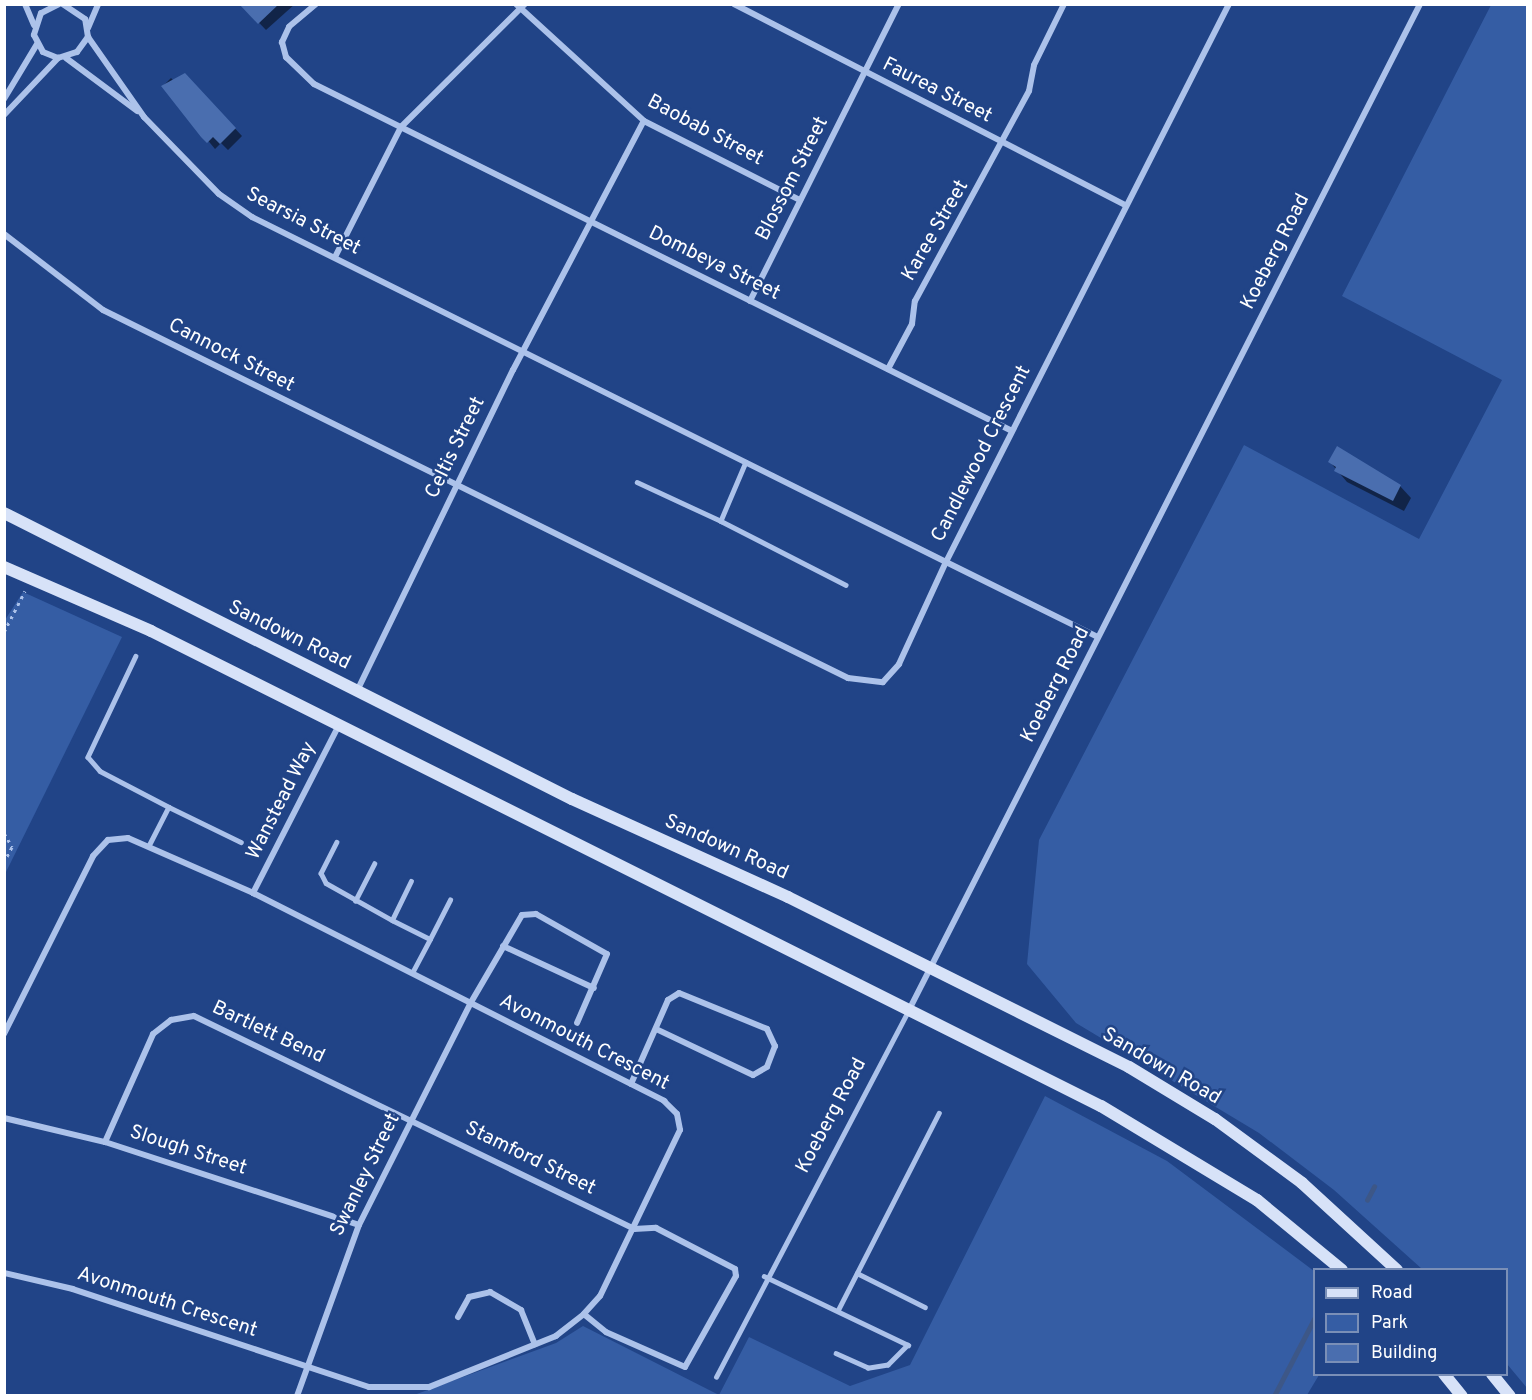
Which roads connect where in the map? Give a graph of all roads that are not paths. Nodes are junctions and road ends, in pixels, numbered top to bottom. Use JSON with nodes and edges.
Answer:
{"nodes":[{"id":1,"x":25,"y":4,"type":"edge"},
{"id":2,"x":61,"y":4,"type":"edge"},
{"id":3,"x":98,"y":4,"type":"edge"},
{"id":4,"x":316,"y":4,"type":"edge"},
{"id":5,"x":734,"y":4,"type":"edge"},
{"id":6,"x":899,"y":4,"type":"edge"},
{"id":7,"x":1064,"y":4,"type":"edge"},
{"id":8,"x":1229,"y":4,"type":"edge"},
{"id":9,"x":1420,"y":4,"type":"edge"},
{"id":10,"x":52,"y":5,"type":"edge"},
{"id":11,"x":520,"y":6,"type":"edge"},
{"id":12,"x":34,"y":26,"type":"junction"},
{"id":13,"x":88,"y":28,"type":"junction"},
{"id":14,"x":88,"y":37,"type":"junction"},
{"id":15,"x":37,"y":44,"type":"junction"},
{"id":16,"x":58,"y":58,"type":"junction"},
{"id":17,"x":66,"y":58,"type":"junction"},
{"id":18,"x":865,"y":72,"type":"junction"},
{"id":19,"x":4,"y":99,"type":"edge"},
{"id":20,"x":4,"y":115,"type":"edge"},
{"id":21,"x":144,"y":117,"type":"junction"},
{"id":22,"x":644,"y":121,"type":"junction"},
{"id":23,"x":401,"y":127,"type":"junction"},
{"id":24,"x":1003,"y":143,"type":"junction"},
{"id":25,"x":800,"y":200,"type":"junction"},
{"id":26,"x":1125,"y":205,"type":"junction"},
{"id":27,"x":592,"y":222,"type":"junction"},
{"id":28,"x":4,"y":234,"type":"edge"},
{"id":29,"x":335,"y":257,"type":"junction"},
{"id":30,"x":750,"y":301,"type":"junction"},
{"id":31,"x":524,"y":352,"type":"junction"},
{"id":32,"x":888,"y":369,"type":"junction"},
{"id":33,"x":1012,"y":431,"type":"junction"},
{"id":34,"x":746,"y":462,"type":"junction"},
{"id":35,"x":637,"y":482,"type":"dead end"},
{"id":36,"x":454,"y":488,"type":"junction"},
{"id":37,"x":4,"y":513,"type":"edge"},
{"id":38,"x":721,"y":521,"type":"junction"},
{"id":39,"x":946,"y":562,"type":"junction"},
{"id":40,"x":4,"y":567,"type":"edge"},
{"id":41,"x":846,"y":585,"type":"dead end"},
{"id":42,"x":1098,"y":637,"type":"junction"},
{"id":43,"x":136,"y":656,"type":"dead end"},
{"id":44,"x":357,"y":692,"type":"junction"},
{"id":45,"x":340,"y":725,"type":"junction"},
{"id":46,"x":169,"y":807,"type":"junction"},
{"id":47,"x":241,"y":842,"type":"dead end"},
{"id":48,"x":337,"y":842,"type":"dead end"},
{"id":49,"x":149,"y":846,"type":"junction"},
{"id":50,"x":375,"y":864,"type":"dead end"},
{"id":51,"x":411,"y":881,"type":"dead end"},
{"id":52,"x":253,"y":893,"type":"junction"},
{"id":53,"x":450,"y":900,"type":"dead end"},
{"id":54,"x":355,"y":901,"type":"junction"},
{"id":55,"x":392,"y":920,"type":"junction"},
{"id":56,"x":430,"y":939,"type":"junction"},
{"id":57,"x":503,"y":946,"type":"junction"},
{"id":58,"x":931,"y":968,"type":"junction"},
{"id":59,"x":412,"y":973,"type":"junction"},
{"id":60,"x":594,"y":988,"type":"junction"},
{"id":61,"x":470,"y":1004,"type":"junction"},
{"id":62,"x":908,"y":1011,"type":"junction"},
{"id":63,"x":577,"y":1023,"type":"dead end"},
{"id":64,"x":656,"y":1029,"type":"junction"},
{"id":65,"x":4,"y":1034,"type":"edge"},
{"id":66,"x":631,"y":1084,"type":"junction"},
{"id":67,"x":939,"y":1113,"type":"dead end"},
{"id":68,"x":4,"y":1118,"type":"edge"},
{"id":69,"x":412,"y":1120,"type":"junction"},
{"id":70,"x":105,"y":1142,"type":"junction"},
{"id":71,"x":359,"y":1225,"type":"junction"},
{"id":72,"x":634,"y":1229,"type":"junction"},
{"id":73,"x":1341,"y":1268,"type":"edge"},
{"id":74,"x":1396,"y":1268,"type":"edge"},
{"id":75,"x":4,"y":1273,"type":"edge"},
{"id":76,"x":857,"y":1273,"type":"junction"},
{"id":77,"x":764,"y":1276,"type":"junction"},
{"id":78,"x":925,"y":1307,"type":"dead end"},
{"id":79,"x":838,"y":1310,"type":"junction"},
{"id":80,"x":584,"y":1314,"type":"junction"},
{"id":81,"x":458,"y":1317,"type":"dead end"},
{"id":82,"x":535,"y":1344,"type":"junction"},
{"id":83,"x":836,"y":1354,"type":"dead end"},
{"id":84,"x":307,"y":1366,"type":"junction"},
{"id":85,"x":1446,"y":1376,"type":"edge"},
{"id":86,"x":1494,"y":1376,"type":"edge"},
{"id":87,"x":716,"y":1377,"type":"dead end"},
{"id":88,"x":297,"y":1395,"type":"edge"},
{"id":89,"x":1462,"y":1395,"type":"edge"},
{"id":90,"x":1510,"y":1395,"type":"edge"}],
"edges":[{"from":1,"to":12,"type":"street"},
{"from":2,"to":10,"type":"street"},
{"from":2,"to":13,"type":"street"},
{"from":3,"to":13,"type":"street"},
{"from":4,"to":23,"type":"street","name":"Dombeya Street"},
{"from":5,"to":18,"type":"street","name":"Faurea Street"},
{"from":6,"to":18,"type":"street","name":"Blossom Street"},
{"from":7,"to":24,"type":"street","name":"Karee Street"},
{"from":8,"to":26,"type":"street","name":"Candlewood Crescent"},
{"from":9,"to":42,"type":"street","name":"Koeberg Road"},
{"from":10,"to":12,"type":"street"},
{"from":11,"to":22,"type":"street","name":"Baobab Street"},
{"from":11,"to":23,"type":"street"},
{"from":12,"to":15,"type":"street"},
{"from":13,"to":14,"type":"street"},
{"from":14,"to":17,"type":"street"},
{"from":14,"to":21,"type":"street","name":"Searsia Street"},
{"from":15,"to":16,"type":"street"},
{"from":15,"to":19,"type":"street"},
{"from":16,"to":17,"type":"street"},
{"from":16,"to":20,"type":"street"},
{"from":17,"to":21,"type":"street"},
{"from":18,"to":24,"type":"street","name":"Faurea Street"},
{"from":18,"to":25,"type":"street","name":"Blossom Street"},
{"from":21,"to":29,"type":"street","name":"Searsia Street"},
{"from":22,"to":25,"type":"street","name":"Baobab Street"},
{"from":22,"to":27,"type":"street","name":"Celtis Street"},
{"from":23,"to":27,"type":"street","name":"Dombeya Street"},
{"from":23,"to":29,"type":"street"},
{"from":24,"to":26,"type":"street","name":"Faurea Street"},
{"from":24,"to":32,"type":"street","name":"Karee Street"},
{"from":25,"to":30,"type":"street","name":"Blossom Street"},
{"from":26,"to":33,"type":"street","name":"Candlewood Crescent"},
{"from":27,"to":30,"type":"street","name":"Dombeya Street"},
{"from":27,"to":31,"type":"street","name":"Celtis Street"},
{"from":28,"to":36,"type":"street","name":"Cannock Street"},
{"from":29,"to":31,"type":"street","name":"Searsia Street"},
{"from":30,"to":32,"type":"street","name":"Dombeya Street"},
{"from":31,"to":34,"type":"street","name":"Candlewood Crescent"},
{"from":31,"to":36,"type":"street","name":"Celtis Street"},
{"from":32,"to":33,"type":"street","name":"Dombeya Street"},
{"from":33,"to":39,"type":"street","name":"Candlewood Crescent"},
{"from":34,"to":38,"type":"lane"},
{"from":34,"to":39,"type":"street","name":"Candlewood Crescent"},
{"from":35,"to":38,"type":"lane"},
{"from":36,"to":39,"type":"street","name":"Cannock Street"},
{"from":36,"to":44,"type":"street","name":"Celtis Street"},
{"from":37,"to":44,"type":"main road","name":"Sandown Road"},
{"from":38,"to":41,"type":"lane"},
{"from":39,"to":42,"type":"street"},
{"from":40,"to":45,"type":"main road"},
{"from":42,"to":58,"type":"street","name":"Koeberg Road"},
{"from":43,"to":46,"type":"lane"},
{"from":44,"to":58,"type":"main road","name":"Sandown Road"},
{"from":45,"to":52,"type":"street","name":"Wanstead Way"},
{"from":45,"to":62,"type":"main road"},
{"from":46,"to":47,"type":"lane"},
{"from":46,"to":49,"type":"lane"},
{"from":48,"to":54,"type":"lane"},
{"from":49,"to":52,"type":"street","name":"Avonmouth Crescent"},
{"from":49,"to":65,"type":"street","name":"Avonmouth Crescent"},
{"from":50,"to":54,"type":"lane"},
{"from":51,"to":55,"type":"lane"},
{"from":52,"to":59,"type":"street","name":"Avonmouth Crescent"},
{"from":53,"to":56,"type":"lane"},
{"from":54,"to":55,"type":"lane"},
{"from":55,"to":56,"type":"lane"},
{"from":56,"to":59,"type":"lane"},
{"from":57,"to":60,"type":"street"},
{"from":57,"to":60,"type":"street","name":"Swanley Street"},
{"from":57,"to":61,"type":"street","name":"Swanley Street"},
{"from":58,"to":62,"type":"street","name":"Koeberg Road"},
{"from":58,"to":74,"type":"main road","name":"Sandown Road"},
{"from":59,"to":61,"type":"street","name":"Avonmouth Crescent"},
{"from":60,"to":63,"type":"street"},
{"from":61,"to":66,"type":"street","name":"Avonmouth Crescent"},
{"from":61,"to":69,"type":"street","name":"Swanley Street"},
{"from":62,"to":73,"type":"main road"},
{"from":62,"to":77,"type":"lane","name":"Koeberg Road"},
{"from":64,"to":64,"type":"street"},
{"from":64,"to":66,"type":"street"},
{"from":66,"to":72,"type":"street","name":"Avonmouth Crescent"},
{"from":67,"to":76,"type":"lane"},
{"from":68,"to":70,"type":"street","name":"Slough Street"},
{"from":69,"to":70,"type":"street","name":"Bartlett Bend"},
{"from":69,"to":71,"type":"street","name":"Swanley Street"},
{"from":69,"to":72,"type":"street","name":"Stamford Street"},
{"from":70,"to":71,"type":"street","name":"Slough Street"},
{"from":71,"to":84,"type":"street","name":"Swanley Street"},
{"from":72,"to":80,"type":"street","name":"Avonmouth Crescent"},
{"from":72,"to":80,"type":"street"},
{"from":75,"to":84,"type":"street","name":"Avonmouth Crescent"},
{"from":76,"to":78,"type":"lane"},
{"from":76,"to":79,"type":"lane"},
{"from":77,"to":79,"type":"lane"},
{"from":77,"to":87,"type":"lane","name":"Koeberg Road"},
{"from":79,"to":83,"type":"lane"},
{"from":80,"to":82,"type":"street","name":"Avonmouth Crescent"},
{"from":81,"to":82,"type":"street"},
{"from":82,"to":84,"type":"street","name":"Avonmouth Crescent"},
{"from":84,"to":88,"type":"street","name":"Swanley Street"},
{"from":85,"to":89,"type":"main road"},
{"from":86,"to":90,"type":"main road"}]}
